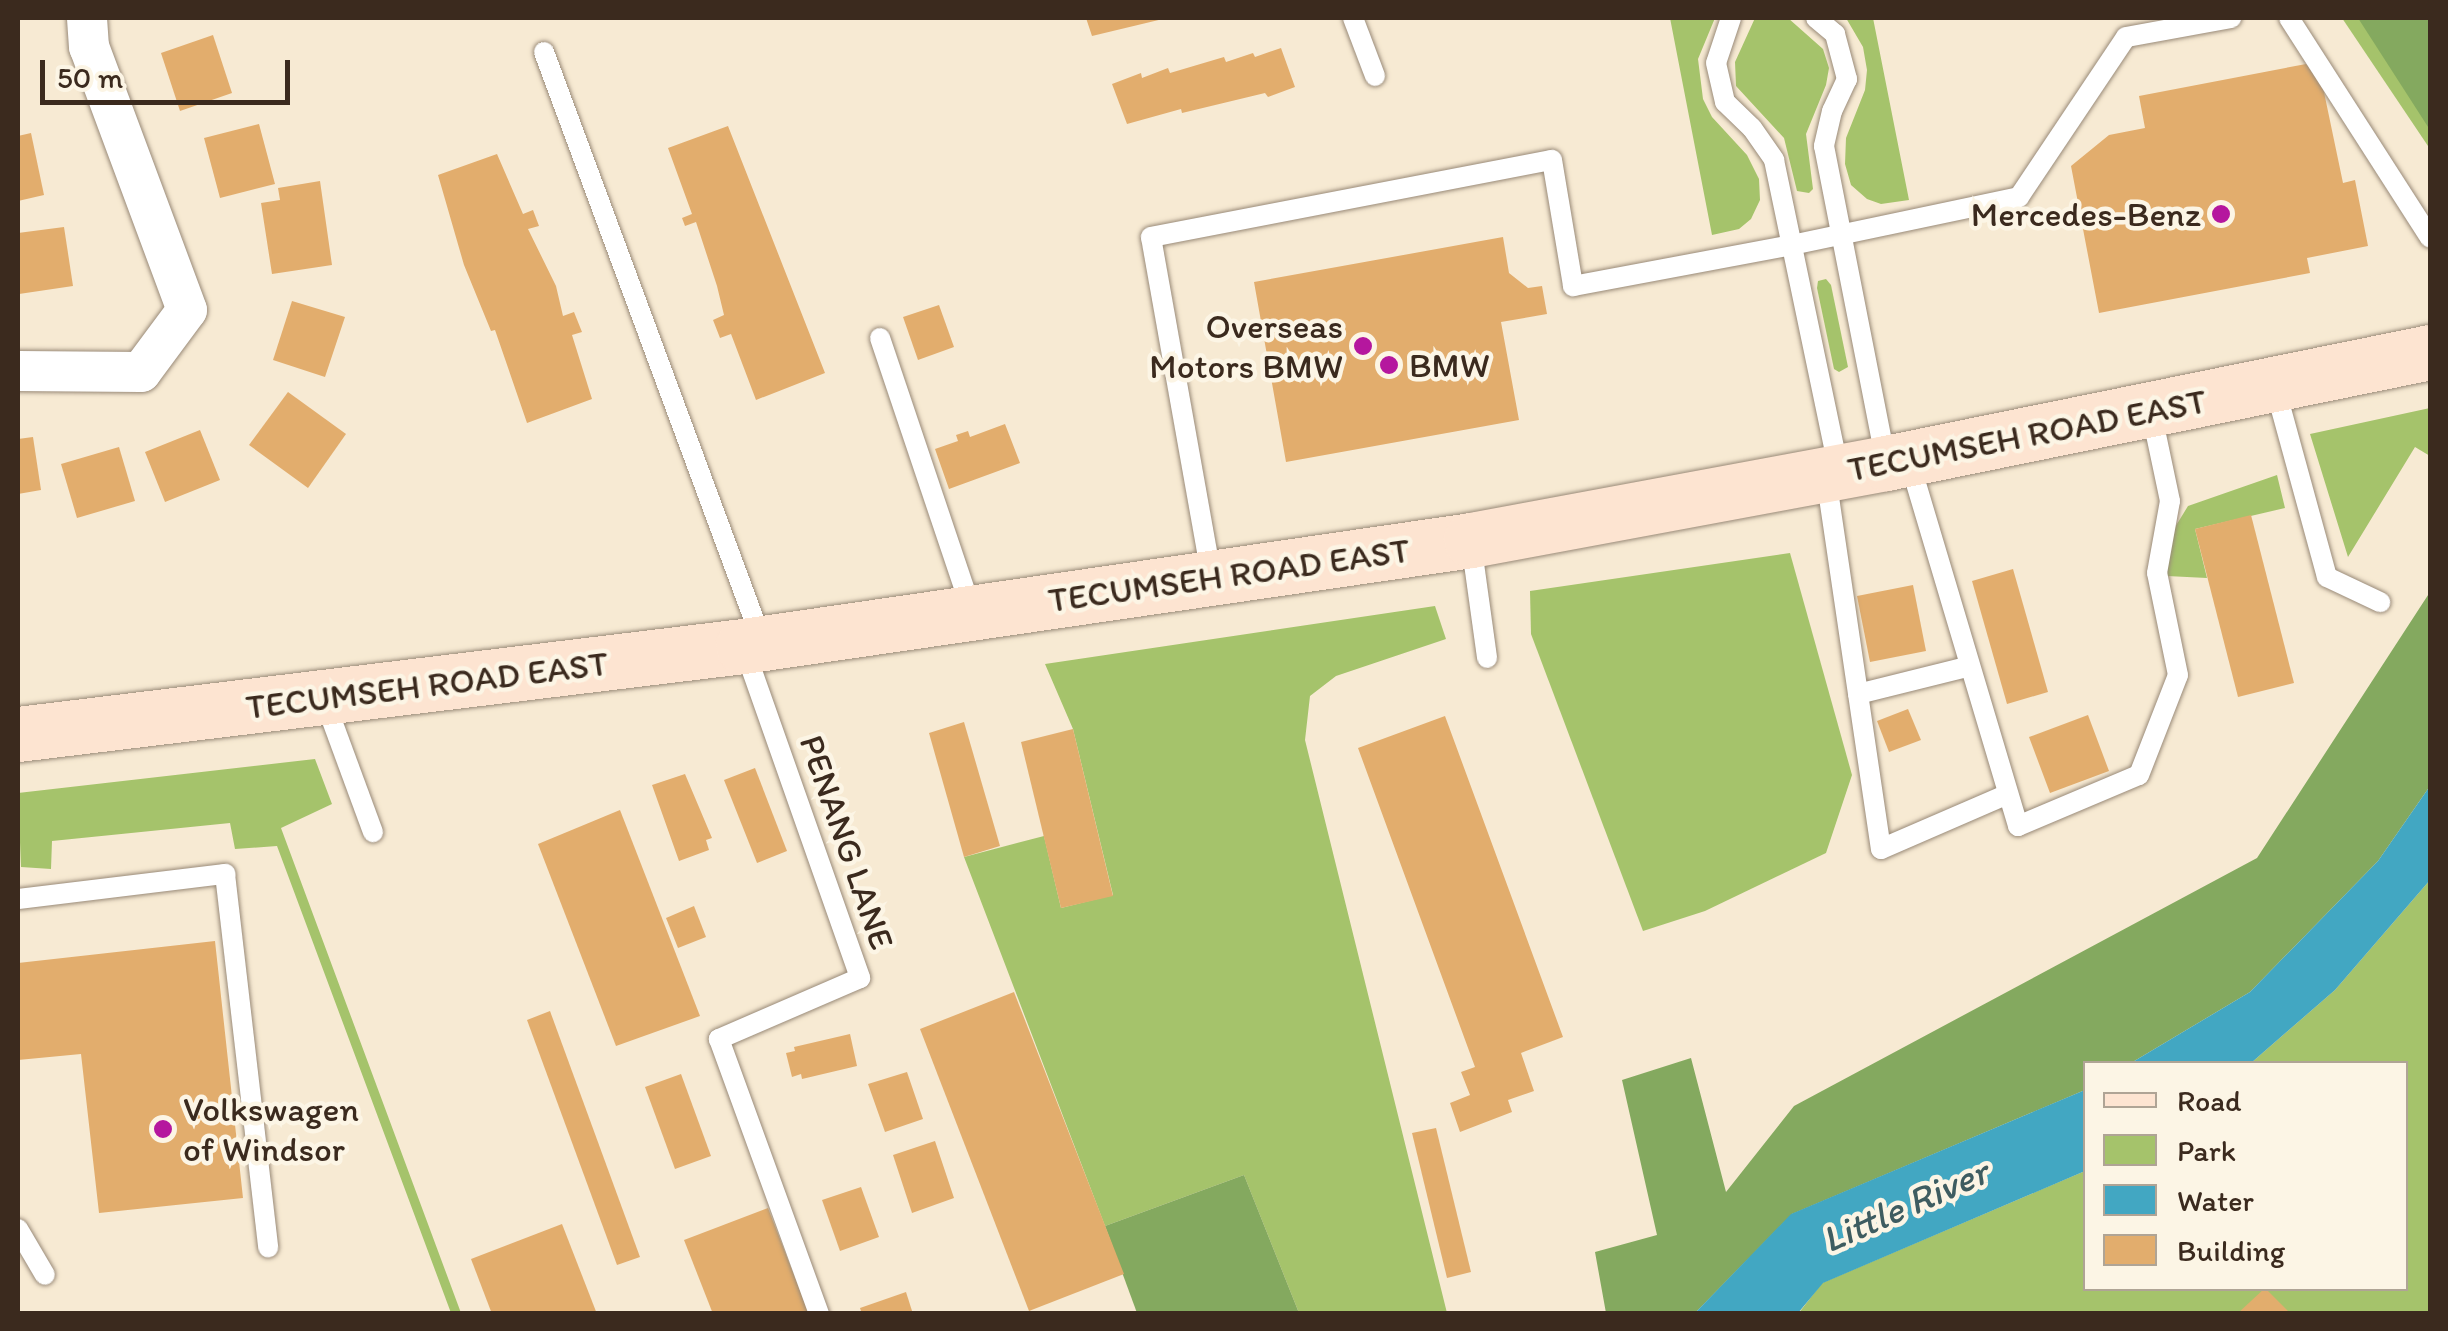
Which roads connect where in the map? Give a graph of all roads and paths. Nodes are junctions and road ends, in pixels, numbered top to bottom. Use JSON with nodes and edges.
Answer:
{"nodes":[{"id":1,"x":86,"y":18,"type":"edge"},
{"id":2,"x":1353,"y":18,"type":"edge"},
{"id":3,"x":1731,"y":18,"type":"edge"},
{"id":4,"x":1816,"y":18,"type":"edge"},
{"id":5,"x":2231,"y":18,"type":"edge"},
{"id":6,"x":2289,"y":18,"type":"edge"},
{"id":7,"x":544,"y":52,"type":"dead end"},
{"id":8,"x":1375,"y":76,"type":"dead end"},
{"id":9,"x":1841,"y":234,"type":"junction"},
{"id":10,"x":2430,"y":238,"type":"edge"},
{"id":11,"x":1792,"y":245,"type":"junction"},
{"id":12,"x":880,"y":338,"type":"dead end"},
{"id":13,"x":2430,"y":352,"type":"edge"},
{"id":14,"x":18,"y":371,"type":"edge"},
{"id":15,"x":2274,"y":386,"type":"junction"},
{"id":16,"x":2150,"y":411,"type":"junction"},
{"id":17,"x":1865,"y":467,"type":"junction"},
{"id":18,"x":1471,"y":540,"type":"junction"},
{"id":19,"x":1212,"y":578,"type":"junction"},
{"id":20,"x":2380,"y":602,"type":"dead end"},
{"id":21,"x":972,"y":614,"type":"junction"},
{"id":22,"x":753,"y":644,"type":"junction"},
{"id":23,"x":1487,"y":658,"type":"dead end"},
{"id":24,"x":1970,"y":666,"type":"junction"},
{"id":25,"x":1858,"y":694,"type":"junction"},
{"id":26,"x":324,"y":697,"type":"junction"},
{"id":27,"x":18,"y":734,"type":"edge"},
{"id":28,"x":2008,"y":794,"type":"junction"},
{"id":29,"x":373,"y":832,"type":"dead end"},
{"id":30,"x":18,"y":899,"type":"edge"},
{"id":31,"x":18,"y":1229,"type":"edge"},
{"id":32,"x":268,"y":1248,"type":"dead end"},
{"id":33,"x":45,"y":1276,"type":"dead end"},
{"id":34,"x":820,"y":1314,"type":"edge"}],
"edges":[{"from":1,"to":14,"type":"street"},
{"from":2,"to":8,"type":"lane"},
{"from":3,"to":11,"type":"lane"},
{"from":4,"to":9,"type":"lane"},
{"from":5,"to":9,"type":"lane"},
{"from":6,"to":10,"type":"lane"},
{"from":7,"to":22,"type":"lane"},
{"from":9,"to":11,"type":"lane"},
{"from":9,"to":17,"type":"lane"},
{"from":11,"to":17,"type":"lane"},
{"from":11,"to":19,"type":"lane"},
{"from":12,"to":21,"type":"lane"},
{"from":13,"to":15,"type":"main road","name":"TECUMSEH ROAD EAST"},
{"from":15,"to":16,"type":"main road","name":"TECUMSEH ROAD EAST"},
{"from":15,"to":20,"type":"lane"},
{"from":16,"to":17,"type":"main road","name":"TECUMSEH ROAD EAST"},
{"from":16,"to":28,"type":"lane"},
{"from":17,"to":18,"type":"main road","name":"TECUMSEH ROAD EAST"},
{"from":17,"to":24,"type":"lane"},
{"from":17,"to":25,"type":"lane"},
{"from":18,"to":19,"type":"main road","name":"TECUMSEH ROAD EAST"},
{"from":18,"to":23,"type":"lane"},
{"from":19,"to":21,"type":"main road","name":"TECUMSEH ROAD EAST"},
{"from":21,"to":22,"type":"main road","name":"TECUMSEH ROAD EAST"},
{"from":22,"to":26,"type":"main road","name":"TECUMSEH ROAD EAST"},
{"from":22,"to":34,"type":"lane","name":"PENANG LANE"},
{"from":24,"to":25,"type":"lane"},
{"from":24,"to":28,"type":"lane"},
{"from":25,"to":28,"type":"lane"},
{"from":26,"to":27,"type":"main road","name":"TECUMSEH ROAD EAST"},
{"from":26,"to":29,"type":"lane"},
{"from":30,"to":32,"type":"lane"},
{"from":31,"to":33,"type":"lane"}]}
